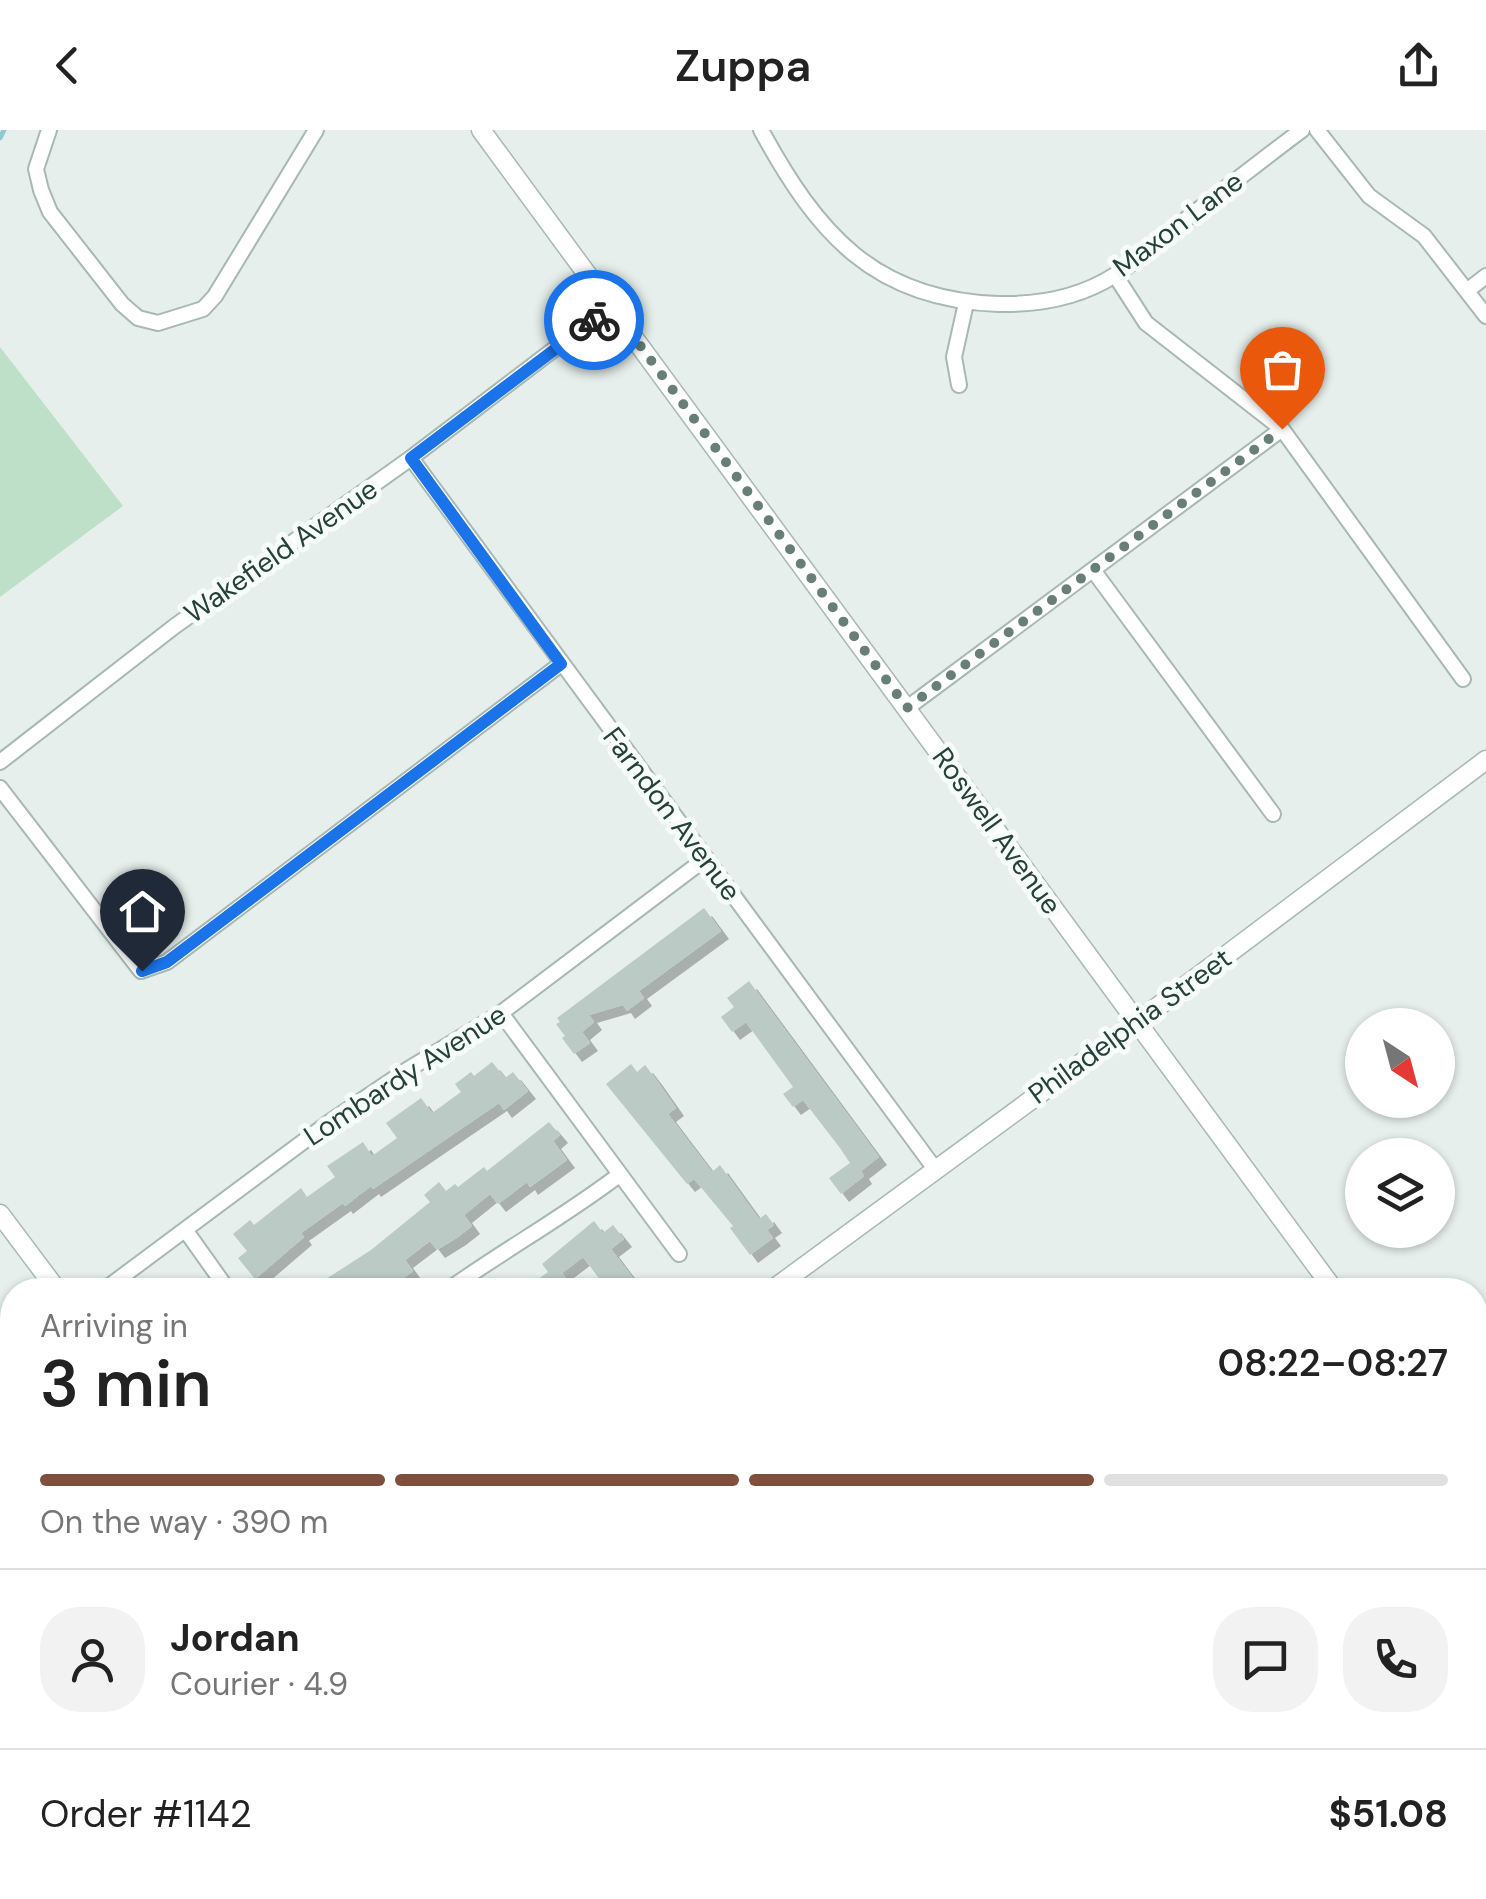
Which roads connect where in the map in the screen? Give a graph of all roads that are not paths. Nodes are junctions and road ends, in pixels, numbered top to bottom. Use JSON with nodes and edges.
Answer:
{"nodes":[{"id":1,"x":49,"y":130,"type":"edge"},
{"id":2,"x":316,"y":130,"type":"edge"},
{"id":3,"x":482,"y":130,"type":"edge"},
{"id":4,"x":761,"y":130,"type":"edge"},
{"id":5,"x":1302,"y":130,"type":"edge"},
{"id":6,"x":1317,"y":130,"type":"edge"},
{"id":7,"x":1115,"y":275,"type":"junction"},
{"id":8,"x":1486,"y":276,"type":"edge"},
{"id":9,"x":1468,"y":290,"type":"junction"},
{"id":10,"x":966,"y":303,"type":"junction"},
{"id":11,"x":611,"y":306,"type":"junction"},
{"id":12,"x":1486,"y":316,"type":"edge"},
{"id":13,"x":958,"y":385,"type":"dead end"},
{"id":14,"x":1282,"y":429,"type":"junction"},
{"id":15,"x":411,"y":458,"type":"junction"},
{"id":16,"x":1093,"y":570,"type":"junction"},
{"id":17,"x":561,"y":664,"type":"junction"},
{"id":18,"x":1463,"y":679,"type":"dead end"},
{"id":19,"x":907,"y":708,"type":"junction"},
{"id":20,"x":1486,"y":760,"type":"edge"},
{"id":21,"x":0,"y":762,"type":"edge"},
{"id":22,"x":0,"y":788,"type":"edge"},
{"id":23,"x":1273,"y":814,"type":"dead end"},
{"id":24,"x":705,"y":859,"type":"junction"},
{"id":25,"x":501,"y":1013,"type":"junction"},
{"id":26,"x":1136,"y":1023,"type":"junction"},
{"id":27,"x":934,"y":1169,"type":"junction"},
{"id":28,"x":618,"y":1175,"type":"junction"},
{"id":29,"x":0,"y":1214,"type":"edge"},
{"id":30,"x":186,"y":1231,"type":"junction"},
{"id":31,"x":679,"y":1254,"type":"dead end"},
{"id":32,"x":48,"y":1278,"type":"edge"},
{"id":33,"x":121,"y":1278,"type":"edge"},
{"id":34,"x":219,"y":1278,"type":"edge"},
{"id":35,"x":465,"y":1278,"type":"edge"},
{"id":36,"x":788,"y":1278,"type":"edge"},
{"id":37,"x":1325,"y":1278,"type":"edge"}],
"edges":[{"from":1,"to":2,"type":"street"},
{"from":3,"to":11,"type":"street","name":"Roswell Avenue"},
{"from":4,"to":10,"type":"street","name":"Maxon Lane"},
{"from":5,"to":7,"type":"street","name":"Maxon Lane"},
{"from":6,"to":9,"type":"street"},
{"from":7,"to":10,"type":"street","name":"Maxon Lane"},
{"from":7,"to":14,"type":"street"},
{"from":8,"to":9,"type":"street"},
{"from":9,"to":12,"type":"street"},
{"from":10,"to":13,"type":"street"},
{"from":11,"to":15,"type":"street","name":"Wakefield Avenue"},
{"from":11,"to":19,"type":"street","name":"Roswell Avenue"},
{"from":14,"to":16,"type":"street"},
{"from":14,"to":18,"type":"street"},
{"from":15,"to":17,"type":"street","name":"Farndon Avenue"},
{"from":15,"to":21,"type":"street","name":"Wakefield Avenue"},
{"from":16,"to":19,"type":"street"},
{"from":16,"to":23,"type":"street"},
{"from":17,"to":22,"type":"street"},
{"from":17,"to":24,"type":"street","name":"Farndon Avenue"},
{"from":19,"to":26,"type":"street","name":"Roswell Avenue"},
{"from":20,"to":26,"type":"street","name":"Philadelphia Street"},
{"from":24,"to":25,"type":"street","name":"Lombardy Avenue"},
{"from":24,"to":27,"type":"street","name":"Farndon Avenue"},
{"from":25,"to":28,"type":"street"},
{"from":25,"to":30,"type":"street","name":"Lombardy Avenue"},
{"from":26,"to":27,"type":"street","name":"Philadelphia Street"},
{"from":26,"to":37,"type":"street","name":"Roswell Avenue"},
{"from":27,"to":36,"type":"street","name":"Philadelphia Street"},
{"from":28,"to":31,"type":"street"},
{"from":28,"to":35,"type":"street"},
{"from":29,"to":32,"type":"street"},
{"from":30,"to":33,"type":"street","name":"Lombardy Avenue"},
{"from":30,"to":34,"type":"street"}]}
